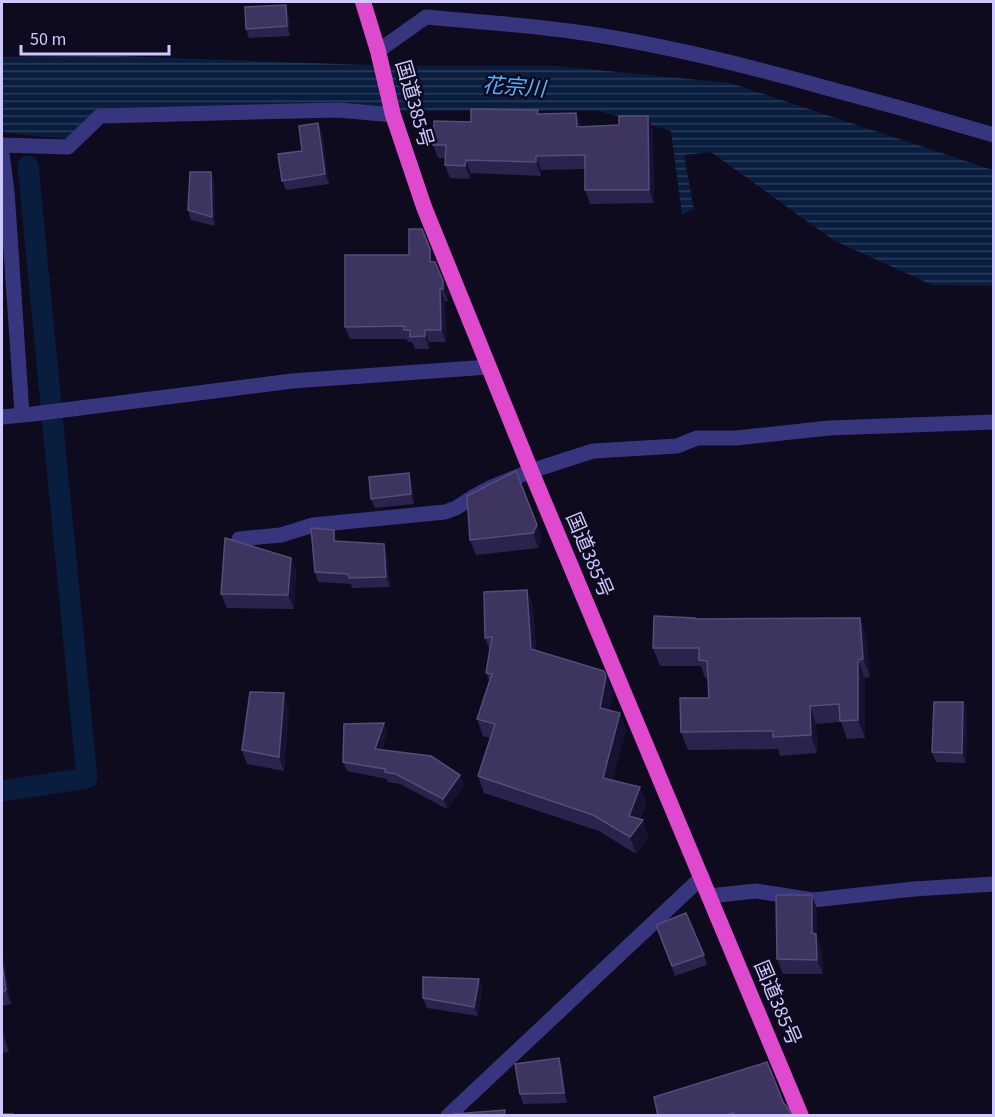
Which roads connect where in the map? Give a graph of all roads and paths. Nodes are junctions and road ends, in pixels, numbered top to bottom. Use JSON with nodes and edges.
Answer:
{"nodes":[{"id":1,"x":363,"y":2,"type":"edge"},
{"id":2,"x":379,"y":56,"type":"junction"},
{"id":3,"x":392,"y":113,"type":"junction"},
{"id":4,"x":993,"y":135,"type":"edge"},
{"id":5,"x":2,"y":145,"type":"edge"},
{"id":6,"x":2,"y":154,"type":"edge"},
{"id":7,"x":489,"y":367,"type":"junction"},
{"id":8,"x":28,"y":414,"type":"junction"},
{"id":9,"x":2,"y":417,"type":"edge"},
{"id":10,"x":993,"y":422,"type":"edge"},
{"id":11,"x":531,"y":471,"type":"junction"},
{"id":12,"x":239,"y":539,"type":"dead end"},
{"id":13,"x":702,"y":878,"type":"junction"},
{"id":14,"x":993,"y":884,"type":"edge"},
{"id":15,"x":709,"y":896,"type":"junction"},
{"id":16,"x":448,"y":1116,"type":"edge"},
{"id":17,"x":801,"y":1116,"type":"edge"}],
"edges":[{"from":1,"to":2,"type":"highway","name":"国道385号"},
{"from":2,"to":3,"type":"highway","name":"国道385号"},
{"from":2,"to":4,"type":"street"},
{"from":3,"to":5,"type":"street"},
{"from":3,"to":7,"type":"highway","name":"国道385号"},
{"from":6,"to":8,"type":"street"},
{"from":7,"to":8,"type":"street"},
{"from":7,"to":11,"type":"highway","name":"国道385号"},
{"from":8,"to":9,"type":"street"},
{"from":10,"to":11,"type":"street"},
{"from":11,"to":12,"type":"street"},
{"from":11,"to":13,"type":"highway","name":"国道385号"},
{"from":13,"to":15,"type":"highway","name":"国道385号"},
{"from":13,"to":16,"type":"street"},
{"from":14,"to":15,"type":"street"},
{"from":15,"to":17,"type":"highway","name":"国道385号"}]}
